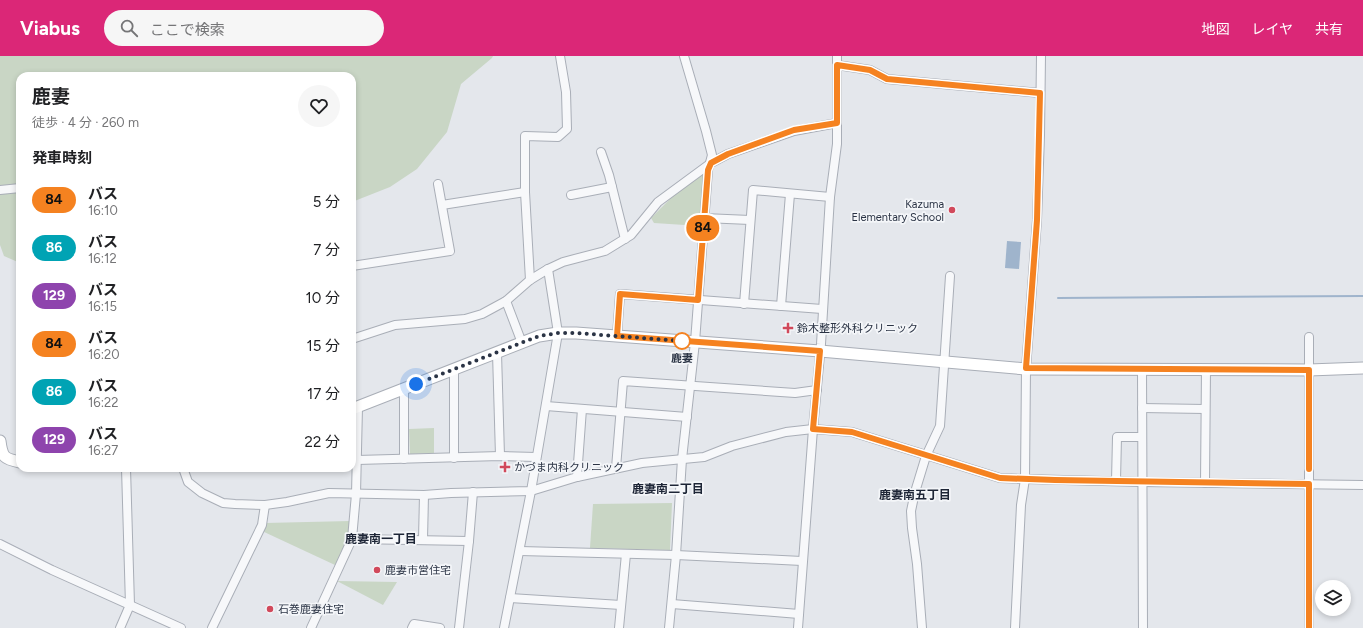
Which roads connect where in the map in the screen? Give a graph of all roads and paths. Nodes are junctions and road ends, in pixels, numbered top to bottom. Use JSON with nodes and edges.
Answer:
{"nodes":[{"id":1,"x":560,"y":56,"type":"edge"},
{"id":2,"x":684,"y":56,"type":"edge"},
{"id":3,"x":1041,"y":56,"type":"edge"},
{"id":4,"x":837,"y":60,"type":"edge"},
{"id":5,"x":1040,"y":93,"type":"junction"},
{"id":6,"x":837,"y":123,"type":"junction"},
{"id":7,"x":601,"y":152,"type":"dead end"},
{"id":8,"x":711,"y":163,"type":"junction"},
{"id":9,"x":438,"y":184,"type":"dead end"},
{"id":10,"x":612,"y":187,"type":"junction"},
{"id":11,"x":16,"y":188,"type":"edge"},
{"id":12,"x":0,"y":190,"type":"edge"},
{"id":13,"x":525,"y":192,"type":"junction"},
{"id":14,"x":790,"y":194,"type":"junction"},
{"id":15,"x":571,"y":195,"type":"dead end"},
{"id":16,"x":830,"y":197,"type":"junction"},
{"id":17,"x":442,"y":205,"type":"junction"},
{"id":18,"x":704,"y":218,"type":"junction"},
{"id":19,"x":750,"y":220,"type":"junction"},
{"id":20,"x":625,"y":239,"type":"junction"},
{"id":21,"x":356,"y":265,"type":"edge"},
{"id":22,"x":548,"y":269,"type":"junction"},
{"id":23,"x":950,"y":276,"type":"dead end"},
{"id":24,"x":530,"y":280,"type":"junction"},
{"id":25,"x":698,"y":300,"type":"junction"},
{"id":26,"x":506,"y":301,"type":"junction"},
{"id":27,"x":744,"y":304,"type":"junction"},
{"id":28,"x":781,"y":306,"type":"junction"},
{"id":29,"x":822,"y":310,"type":"junction"},
{"id":30,"x":558,"y":333,"type":"junction"},
{"id":31,"x":617,"y":336,"type":"junction"},
{"id":32,"x":1309,"y":337,"type":"dead end"},
{"id":33,"x":356,"y":338,"type":"edge"},
{"id":34,"x":696,"y":342,"type":"junction"},
{"id":35,"x":522,"y":343,"type":"junction"},
{"id":36,"x":820,"y":351,"type":"junction"},
{"id":37,"x":497,"y":353,"type":"junction"},
{"id":38,"x":945,"y":362,"type":"junction"},
{"id":39,"x":1026,"y":368,"type":"junction"},
{"id":40,"x":1363,"y":368,"type":"edge"},
{"id":41,"x":1142,"y":369,"type":"junction"},
{"id":42,"x":1206,"y":369,"type":"junction"},
{"id":43,"x":454,"y":370,"type":"junction"},
{"id":44,"x":1309,"y":370,"type":"junction"},
{"id":45,"x":691,"y":387,"type":"junction"},
{"id":46,"x":404,"y":389,"type":"junction"},
{"id":47,"x":817,"y":390,"type":"junction"},
{"id":48,"x":546,"y":406,"type":"junction"},
{"id":49,"x":356,"y":408,"type":"edge"},
{"id":50,"x":1142,"y":408,"type":"junction"},
{"id":51,"x":582,"y":409,"type":"junction"},
{"id":52,"x":1205,"y":409,"type":"junction"},
{"id":53,"x":620,"y":412,"type":"junction"},
{"id":54,"x":688,"y":417,"type":"junction"},
{"id":55,"x":813,"y":429,"type":"junction"},
{"id":56,"x":356,"y":434,"type":"edge"},
{"id":57,"x":1142,"y":437,"type":"junction"},
{"id":58,"x":0,"y":441,"type":"edge"},
{"id":59,"x":500,"y":456,"type":"junction"},
{"id":60,"x":926,"y":456,"type":"junction"},
{"id":61,"x":536,"y":457,"type":"junction"},
{"id":62,"x":454,"y":458,"type":"junction"},
{"id":63,"x":404,"y":459,"type":"junction"},
{"id":64,"x":682,"y":459,"type":"junction"},
{"id":65,"x":3,"y":460,"type":"edge"},
{"id":66,"x":357,"y":460,"type":"junction"},
{"id":67,"x":16,"y":462,"type":"edge"},
{"id":68,"x":616,"y":468,"type":"junction"},
{"id":69,"x":126,"y":472,"type":"edge"},
{"id":70,"x":184,"y":472,"type":"edge"},
{"id":71,"x":577,"y":477,"type":"junction"},
{"id":72,"x":1025,"y":479,"type":"junction"},
{"id":73,"x":1116,"y":481,"type":"junction"},
{"id":74,"x":1141,"y":482,"type":"junction"},
{"id":75,"x":1204,"y":483,"type":"junction"},
{"id":76,"x":1309,"y":484,"type":"junction"},
{"id":77,"x":1363,"y":485,"type":"edge"},
{"id":78,"x":531,"y":491,"type":"junction"},
{"id":79,"x":473,"y":492,"type":"junction"},
{"id":80,"x":356,"y":494,"type":"junction"},
{"id":81,"x":424,"y":495,"type":"junction"},
{"id":82,"x":265,"y":505,"type":"junction"},
{"id":83,"x":352,"y":539,"type":"junction"},
{"id":84,"x":423,"y":540,"type":"junction"},
{"id":85,"x":469,"y":541,"type":"junction"},
{"id":86,"x":0,"y":544,"type":"edge"},
{"id":87,"x":520,"y":551,"type":"junction"},
{"id":88,"x":626,"y":554,"type":"junction"},
{"id":89,"x":676,"y":555,"type":"junction"},
{"id":90,"x":802,"y":561,"type":"junction"},
{"id":91,"x":510,"y":598,"type":"junction"},
{"id":92,"x":672,"y":604,"type":"junction"},
{"id":93,"x":130,"y":605,"type":"junction"},
{"id":94,"x":621,"y":605,"type":"junction"},
{"id":95,"x":799,"y":614,"type":"junction"},
{"id":96,"x":120,"y":628,"type":"edge"},
{"id":97,"x":181,"y":628,"type":"edge"},
{"id":98,"x":212,"y":628,"type":"edge"},
{"id":99,"x":311,"y":628,"type":"edge"},
{"id":100,"x":412,"y":628,"type":"edge"},
{"id":101,"x":440,"y":628,"type":"edge"},
{"id":102,"x":459,"y":628,"type":"edge"},
{"id":103,"x":504,"y":628,"type":"edge"},
{"id":104,"x":619,"y":628,"type":"edge"},
{"id":105,"x":670,"y":628,"type":"edge"},
{"id":106,"x":798,"y":628,"type":"edge"},
{"id":107,"x":922,"y":628,"type":"edge"},
{"id":108,"x":1015,"y":628,"type":"edge"},
{"id":109,"x":1143,"y":628,"type":"edge"},
{"id":110,"x":1309,"y":628,"type":"edge"}],
"edges":[{"from":1,"to":13,"type":"street"},
{"from":2,"to":8,"type":"street"},
{"from":3,"to":5,"type":"street"},
{"from":4,"to":5,"type":"street"},
{"from":4,"to":6,"type":"street"},
{"from":5,"to":39,"type":"street"},
{"from":6,"to":8,"type":"street"},
{"from":6,"to":16,"type":"street"},
{"from":7,"to":10,"type":"street"},
{"from":8,"to":18,"type":"street"},
{"from":8,"to":20,"type":"street"},
{"from":9,"to":17,"type":"street"},
{"from":10,"to":15,"type":"street"},
{"from":10,"to":20,"type":"street"},
{"from":11,"to":12,"type":"street"},
{"from":13,"to":17,"type":"street"},
{"from":13,"to":24,"type":"street"},
{"from":14,"to":16,"type":"street"},
{"from":14,"to":19,"type":"street"},
{"from":14,"to":28,"type":"street"},
{"from":16,"to":29,"type":"street"},
{"from":17,"to":21,"type":"street"},
{"from":18,"to":19,"type":"street"},
{"from":18,"to":25,"type":"street"},
{"from":19,"to":27,"type":"street"},
{"from":20,"to":22,"type":"street"},
{"from":22,"to":24,"type":"street"},
{"from":22,"to":30,"type":"street"},
{"from":23,"to":38,"type":"street"},
{"from":24,"to":26,"type":"street"},
{"from":25,"to":27,"type":"street"},
{"from":25,"to":31,"type":"street"},
{"from":25,"to":34,"type":"street"},
{"from":26,"to":33,"type":"street"},
{"from":26,"to":35,"type":"street"},
{"from":27,"to":28,"type":"street"},
{"from":28,"to":29,"type":"street"},
{"from":29,"to":36,"type":"street"},
{"from":30,"to":31,"type":"street"},
{"from":30,"to":35,"type":"street"},
{"from":30,"to":48,"type":"street"},
{"from":31,"to":34,"type":"street"},
{"from":32,"to":44,"type":"street"},
{"from":34,"to":36,"type":"street"},
{"from":34,"to":45,"type":"street"},
{"from":35,"to":37,"type":"street"},
{"from":36,"to":38,"type":"street"},
{"from":36,"to":47,"type":"street"},
{"from":37,"to":43,"type":"street"},
{"from":37,"to":59,"type":"street"},
{"from":38,"to":39,"type":"street"},
{"from":38,"to":60,"type":"street"},
{"from":39,"to":41,"type":"street"},
{"from":39,"to":72,"type":"street"},
{"from":40,"to":44,"type":"street"},
{"from":41,"to":42,"type":"street"},
{"from":41,"to":50,"type":"street"},
{"from":42,"to":44,"type":"street"},
{"from":42,"to":52,"type":"street"},
{"from":43,"to":46,"type":"street"},
{"from":43,"to":62,"type":"street"},
{"from":44,"to":76,"type":"street"},
{"from":45,"to":47,"type":"street"},
{"from":45,"to":53,"type":"street"},
{"from":45,"to":54,"type":"street"},
{"from":46,"to":49,"type":"street"},
{"from":46,"to":63,"type":"street"},
{"from":47,"to":55,"type":"street"},
{"from":48,"to":51,"type":"street"},
{"from":48,"to":61,"type":"street"},
{"from":50,"to":52,"type":"street"},
{"from":50,"to":57,"type":"street"},
{"from":51,"to":53,"type":"street"},
{"from":51,"to":71,"type":"street"},
{"from":52,"to":75,"type":"street"},
{"from":53,"to":54,"type":"street"},
{"from":53,"to":68,"type":"street"},
{"from":54,"to":64,"type":"street"},
{"from":55,"to":60,"type":"street"},
{"from":55,"to":64,"type":"street"},
{"from":55,"to":90,"type":"street"},
{"from":56,"to":66,"type":"street"},
{"from":57,"to":73,"type":"street"},
{"from":57,"to":74,"type":"street"},
{"from":58,"to":65,"type":"street"},
{"from":59,"to":61,"type":"street"},
{"from":59,"to":62,"type":"street"},
{"from":60,"to":72,"type":"street"},
{"from":60,"to":107,"type":"street"},
{"from":61,"to":78,"type":"street"},
{"from":62,"to":63,"type":"street"},
{"from":63,"to":66,"type":"street"},
{"from":64,"to":68,"type":"street"},
{"from":64,"to":89,"type":"street"},
{"from":65,"to":67,"type":"street"},
{"from":66,"to":80,"type":"street"},
{"from":68,"to":71,"type":"street"},
{"from":69,"to":93,"type":"street"},
{"from":70,"to":82,"type":"street"},
{"from":71,"to":78,"type":"street"},
{"from":72,"to":73,"type":"street"},
{"from":72,"to":108,"type":"street"},
{"from":73,"to":74,"type":"street"},
{"from":74,"to":75,"type":"street"},
{"from":74,"to":109,"type":"street"},
{"from":75,"to":76,"type":"street"},
{"from":76,"to":77,"type":"street"},
{"from":76,"to":110,"type":"street"},
{"from":78,"to":79,"type":"street"},
{"from":78,"to":87,"type":"street"},
{"from":79,"to":81,"type":"street"},
{"from":79,"to":85,"type":"street"},
{"from":80,"to":81,"type":"street"},
{"from":80,"to":82,"type":"street"},
{"from":80,"to":83,"type":"street"},
{"from":81,"to":84,"type":"street"},
{"from":82,"to":98,"type":"street"},
{"from":83,"to":84,"type":"street"},
{"from":83,"to":99,"type":"street"},
{"from":84,"to":85,"type":"street"},
{"from":85,"to":102,"type":"street"},
{"from":86,"to":93,"type":"street"},
{"from":87,"to":88,"type":"street"},
{"from":87,"to":91,"type":"street"},
{"from":88,"to":89,"type":"street"},
{"from":88,"to":94,"type":"street"},
{"from":89,"to":90,"type":"street"},
{"from":89,"to":92,"type":"street"},
{"from":90,"to":95,"type":"street"},
{"from":91,"to":94,"type":"street"},
{"from":91,"to":103,"type":"street"},
{"from":92,"to":95,"type":"street"},
{"from":92,"to":105,"type":"street"},
{"from":93,"to":96,"type":"street"},
{"from":93,"to":97,"type":"street"},
{"from":94,"to":104,"type":"street"},
{"from":95,"to":106,"type":"street"},
{"from":100,"to":101,"type":"street"}]}
